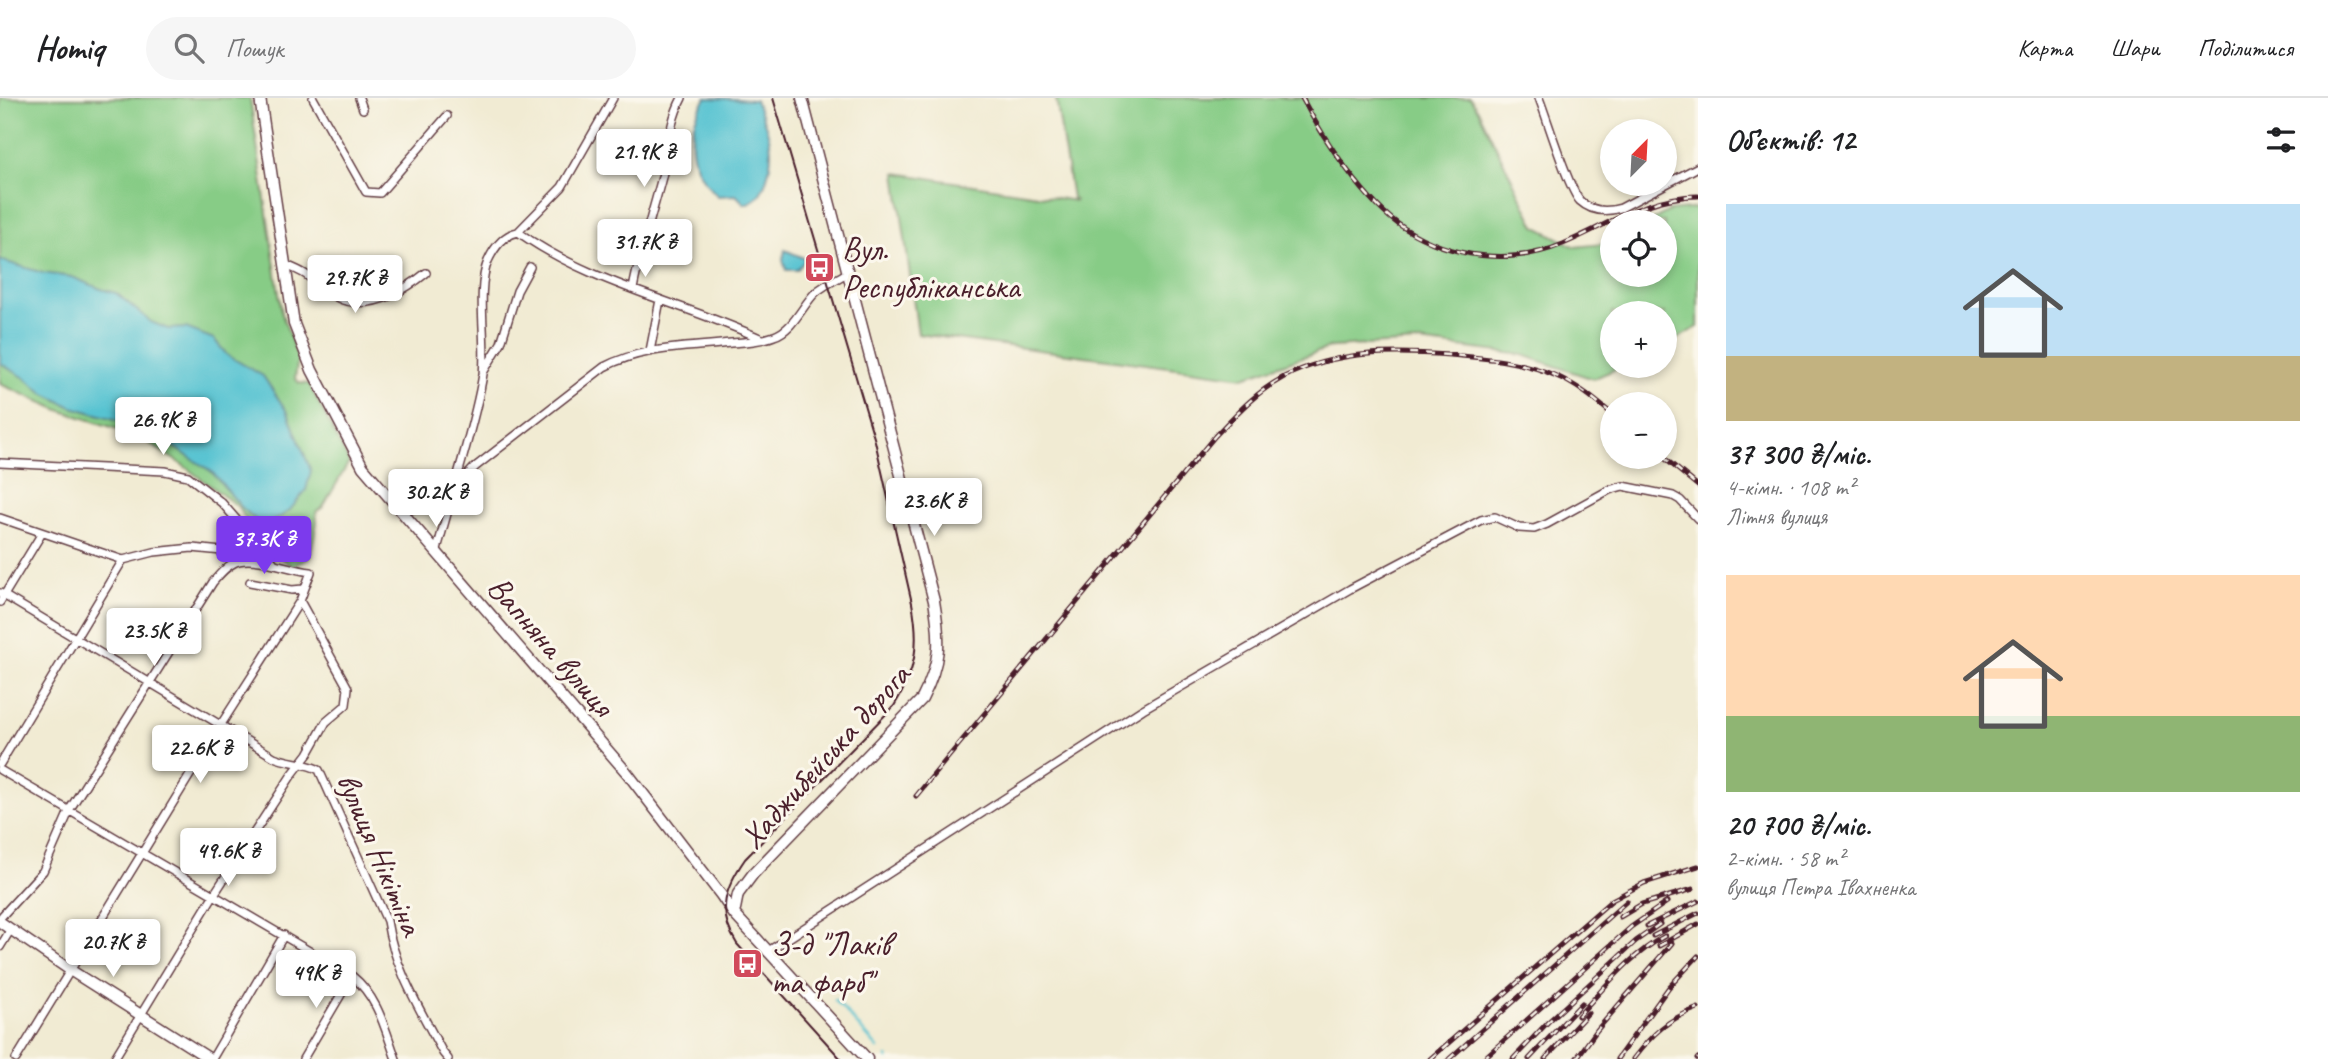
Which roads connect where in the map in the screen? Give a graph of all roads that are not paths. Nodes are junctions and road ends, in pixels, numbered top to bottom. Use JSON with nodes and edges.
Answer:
{"nodes":[{"id":1,"x":260,"y":98,"type":"edge"},
{"id":2,"x":313,"y":98,"type":"edge"},
{"id":3,"x":359,"y":98,"type":"edge"},
{"id":4,"x":614,"y":98,"type":"edge"},
{"id":5,"x":682,"y":98,"type":"edge"},
{"id":6,"x":802,"y":98,"type":"edge"},
{"id":7,"x":1539,"y":98,"type":"edge"},
{"id":8,"x":363,"y":109,"type":"dead end"},
{"id":9,"x":447,"y":116,"type":"dead end"},
{"id":10,"x":1698,"y":167,"type":"edge"},
{"id":11,"x":518,"y":232,"type":"junction"},
{"id":12,"x":284,"y":264,"type":"junction"},
{"id":13,"x":530,"y":267,"type":"dead end"},
{"id":14,"x":426,"y":273,"type":"dead end"},
{"id":15,"x":847,"y":273,"type":"junction"},
{"id":16,"x":633,"y":289,"type":"junction"},
{"id":17,"x":660,"y":300,"type":"junction"},
{"id":18,"x":762,"y":339,"type":"junction"},
{"id":19,"x":650,"y":351,"type":"junction"},
{"id":20,"x":483,"y":373,"type":"junction"},
{"id":21,"x":0,"y":463,"type":"edge"},
{"id":22,"x":454,"y":489,"type":"junction"},
{"id":23,"x":400,"y":511,"type":"junction"},
{"id":24,"x":0,"y":518,"type":"edge"},
{"id":25,"x":1698,"y":519,"type":"edge"},
{"id":26,"x":42,"y":533,"type":"junction"},
{"id":27,"x":436,"y":554,"type":"junction"},
{"id":28,"x":123,"y":560,"type":"junction"},
{"id":29,"x":250,"y":561,"type":"junction"},
{"id":30,"x":274,"y":563,"type":"junction"},
{"id":31,"x":250,"y":582,"type":"dead end"},
{"id":32,"x":303,"y":589,"type":"junction"},
{"id":33,"x":1,"y":597,"type":"edge"},
{"id":34,"x":300,"y":601,"type":"junction"},
{"id":35,"x":76,"y":639,"type":"junction"},
{"id":36,"x":149,"y":681,"type":"junction"},
{"id":37,"x":220,"y":726,"type":"junction"},
{"id":38,"x":0,"y":764,"type":"edge"},
{"id":39,"x":300,"y":765,"type":"junction"},
{"id":40,"x":0,"y":770,"type":"edge"},
{"id":41,"x":70,"y":809,"type":"junction"},
{"id":42,"x":142,"y":853,"type":"junction"},
{"id":43,"x":214,"y":896,"type":"junction"},
{"id":44,"x":734,"y":915,"type":"junction"},
{"id":45,"x":0,"y":920,"type":"edge"},
{"id":46,"x":11,"y":929,"type":"junction"},
{"id":47,"x":284,"y":935,"type":"junction"},
{"id":48,"x":0,"y":947,"type":"edge"},
{"id":49,"x":767,"y":952,"type":"junction"},
{"id":50,"x":70,"y":970,"type":"junction"},
{"id":51,"x":352,"y":976,"type":"junction"},
{"id":52,"x":141,"y":1015,"type":"junction"},
{"id":53,"x":16,"y":1059,"type":"edge"},
{"id":54,"x":114,"y":1059,"type":"edge"},
{"id":55,"x":211,"y":1059,"type":"edge"},
{"id":56,"x":303,"y":1059,"type":"edge"},
{"id":57,"x":396,"y":1059,"type":"edge"},
{"id":58,"x":448,"y":1059,"type":"edge"},
{"id":59,"x":867,"y":1059,"type":"edge"}],
"edges":[{"from":1,"to":12,"type":"street","name":"Вапняна вулиця"},
{"from":2,"to":9,"type":"street"},
{"from":3,"to":8,"type":"street"},
{"from":4,"to":11,"type":"street"},
{"from":5,"to":16,"type":"street"},
{"from":6,"to":15,"type":"street","name":"Хаджибейська дорога"},
{"from":7,"to":10,"type":"street"},
{"from":11,"to":16,"type":"street"},
{"from":11,"to":20,"type":"street"},
{"from":12,"to":14,"type":"street"},
{"from":12,"to":23,"type":"street","name":"Вапняна вулиця"},
{"from":13,"to":20,"type":"street"},
{"from":15,"to":18,"type":"street"},
{"from":15,"to":44,"type":"street","name":"Хаджибейська дорога"},
{"from":16,"to":17,"type":"street"},
{"from":17,"to":18,"type":"street"},
{"from":17,"to":19,"type":"street"},
{"from":18,"to":19,"type":"street"},
{"from":19,"to":22,"type":"street"},
{"from":20,"to":22,"type":"street"},
{"from":21,"to":30,"type":"street"},
{"from":22,"to":23,"type":"street"},
{"from":22,"to":27,"type":"street"},
{"from":23,"to":27,"type":"street","name":"Вапняна вулиця"},
{"from":24,"to":26,"type":"street"},
{"from":25,"to":49,"type":"street"},
{"from":26,"to":28,"type":"street"},
{"from":26,"to":33,"type":"street"},
{"from":27,"to":44,"type":"street","name":"Вапняна вулиця"},
{"from":28,"to":29,"type":"street"},
{"from":28,"to":35,"type":"street"},
{"from":29,"to":30,"type":"street"},
{"from":29,"to":36,"type":"street"},
{"from":30,"to":32,"type":"street"},
{"from":31,"to":32,"type":"street"},
{"from":32,"to":34,"type":"street"},
{"from":33,"to":35,"type":"street","name":"вулиця Нікітіна"},
{"from":34,"to":37,"type":"street"},
{"from":34,"to":39,"type":"street"},
{"from":35,"to":36,"type":"street","name":"вулиця Нікітіна"},
{"from":35,"to":38,"type":"street"},
{"from":36,"to":37,"type":"street","name":"вулиця Нікітіна"},
{"from":36,"to":41,"type":"street"},
{"from":37,"to":39,"type":"street","name":"вулиця Нікітіна"},
{"from":37,"to":42,"type":"street"},
{"from":39,"to":43,"type":"street"},
{"from":39,"to":58,"type":"street","name":"вулиця Нікітіна"},
{"from":40,"to":41,"type":"street"},
{"from":41,"to":42,"type":"street"},
{"from":41,"to":45,"type":"street"},
{"from":42,"to":43,"type":"street"},
{"from":42,"to":50,"type":"street"},
{"from":43,"to":47,"type":"street"},
{"from":43,"to":52,"type":"street"},
{"from":44,"to":49,"type":"street","name":"Вапняна вулиця"},
{"from":45,"to":46,"type":"street"},
{"from":46,"to":48,"type":"street"},
{"from":46,"to":50,"type":"street"},
{"from":47,"to":51,"type":"street"},
{"from":47,"to":55,"type":"street"},
{"from":49,"to":59,"type":"street","name":"Вапняна вулиця"},
{"from":50,"to":52,"type":"street"},
{"from":50,"to":53,"type":"street"},
{"from":51,"to":56,"type":"street"},
{"from":51,"to":57,"type":"street"},
{"from":52,"to":54,"type":"street"},
{"from":52,"to":55,"type":"street"}]}
